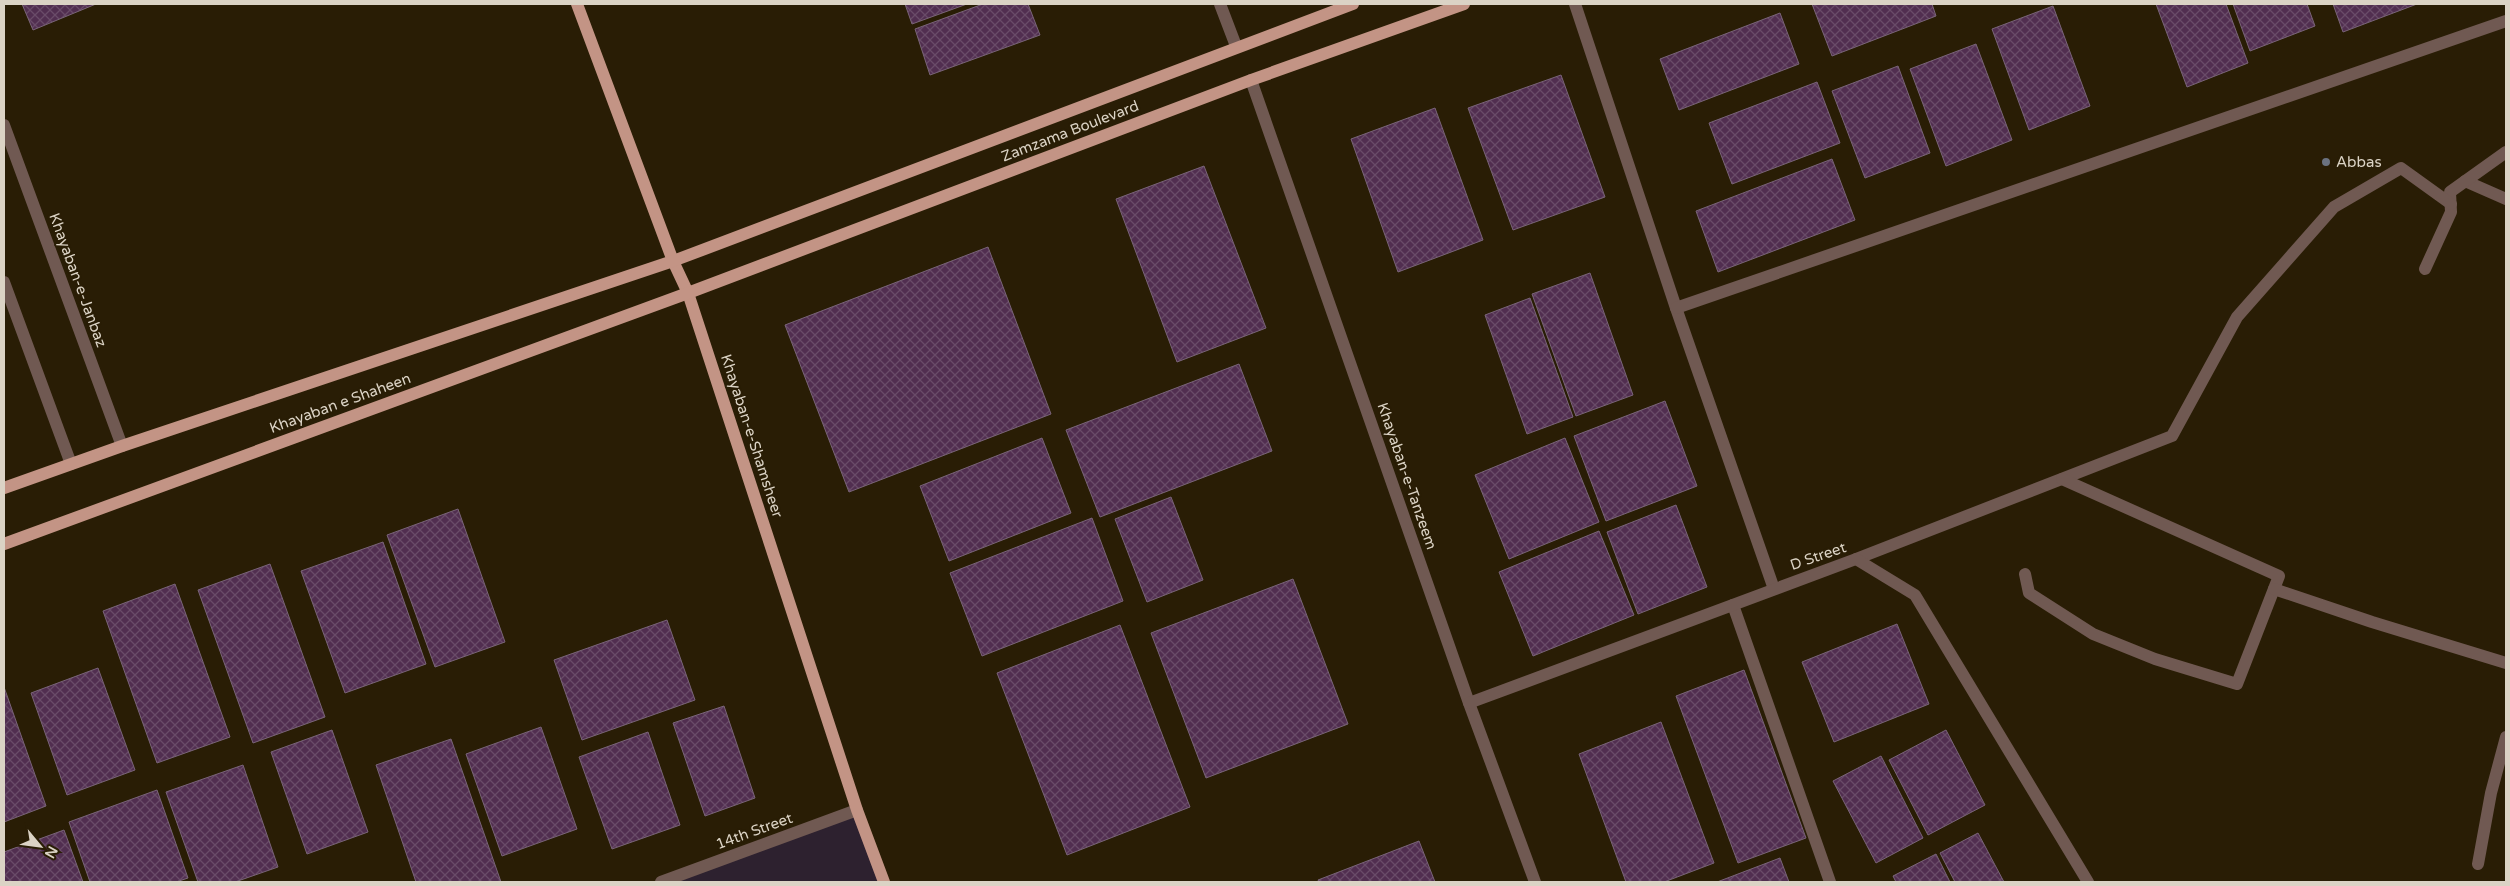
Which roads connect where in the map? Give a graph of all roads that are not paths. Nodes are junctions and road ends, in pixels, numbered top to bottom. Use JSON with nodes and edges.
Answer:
{"nodes":[{"id":1,"x":577,"y":4,"type":"edge"},
{"id":2,"x":1220,"y":4,"type":"edge"},
{"id":3,"x":1353,"y":4,"type":"edge"},
{"id":4,"x":1464,"y":4,"type":"edge"},
{"id":5,"x":1575,"y":4,"type":"edge"},
{"id":6,"x":2506,"y":21,"type":"edge"},
{"id":7,"x":1236,"y":46,"type":"junction"},
{"id":8,"x":1251,"y":80,"type":"junction"},
{"id":9,"x":4,"y":125,"type":"edge"},
{"id":10,"x":2506,"y":152,"type":"edge"},
{"id":11,"x":2465,"y":181,"type":"junction"},
{"id":12,"x":2506,"y":199,"type":"edge"},
{"id":13,"x":2451,"y":204,"type":"junction"},
{"id":14,"x":673,"y":261,"type":"junction"},
{"id":15,"x":2425,"y":269,"type":"dead end"},
{"id":16,"x":4,"y":282,"type":"edge"},
{"id":17,"x":688,"y":293,"type":"junction"},
{"id":18,"x":1676,"y":308,"type":"junction"},
{"id":19,"x":122,"y":446,"type":"junction"},
{"id":20,"x":71,"y":464,"type":"junction"},
{"id":21,"x":2062,"y":479,"type":"junction"},
{"id":22,"x":4,"y":488,"type":"edge"},
{"id":23,"x":4,"y":544,"type":"edge"},
{"id":24,"x":1856,"y":559,"type":"junction"},
{"id":25,"x":2025,"y":574,"type":"dead end"},
{"id":26,"x":2274,"y":589,"type":"junction"},
{"id":27,"x":1774,"y":590,"type":"junction"},
{"id":28,"x":1733,"y":605,"type":"junction"},
{"id":29,"x":2506,"y":663,"type":"edge"},
{"id":30,"x":1468,"y":703,"type":"junction"},
{"id":31,"x":2506,"y":737,"type":"edge"},
{"id":32,"x":857,"y":810,"type":"junction"},
{"id":33,"x":2478,"y":864,"type":"dead end"},
{"id":34,"x":661,"y":882,"type":"edge"},
{"id":35,"x":884,"y":882,"type":"edge"},
{"id":36,"x":1535,"y":882,"type":"edge"},
{"id":37,"x":1830,"y":882,"type":"edge"},
{"id":38,"x":2088,"y":882,"type":"edge"}],
"edges":[{"from":1,"to":14,"type":"main road","name":"Khayaban-e-Shamsheer"},
{"from":2,"to":7,"type":"street"},
{"from":3,"to":7,"type":"main road","name":"Zamzama Boulevard"},
{"from":4,"to":8,"type":"main road","name":"Zamzama Boulevard"},
{"from":5,"to":18,"type":"street"},
{"from":6,"to":18,"type":"street"},
{"from":7,"to":14,"type":"main road","name":"Zamzama Boulevard"},
{"from":8,"to":17,"type":"main road","name":"Zamzama Boulevard"},
{"from":8,"to":30,"type":"street","name":"Khayaban-e-Tanzeem"},
{"from":9,"to":19,"type":"street","name":"Khayaban-e-Janbaz"},
{"from":10,"to":11,"type":"street"},
{"from":11,"to":12,"type":"street"},
{"from":11,"to":13,"type":"street"},
{"from":13,"to":15,"type":"street"},
{"from":13,"to":21,"type":"street"},
{"from":14,"to":17,"type":"main road","name":"Khayaban-e-Shamsheer"},
{"from":14,"to":19,"type":"main road","name":"Khayaban e Shaheen"},
{"from":16,"to":20,"type":"street"},
{"from":17,"to":23,"type":"main road","name":"Khayaban e Shaheen"},
{"from":17,"to":32,"type":"main road","name":"Khayaban-e-Shamsheer"},
{"from":18,"to":27,"type":"street"},
{"from":19,"to":20,"type":"main road","name":"Khayaban e Shaheen"},
{"from":20,"to":22,"type":"main road","name":"Khayaban e Shaheen"},
{"from":21,"to":24,"type":"street"},
{"from":21,"to":26,"type":"street"},
{"from":24,"to":27,"type":"street","name":"D Street"},
{"from":24,"to":38,"type":"street","name":"D Street"},
{"from":25,"to":26,"type":"street"},
{"from":26,"to":29,"type":"street"},
{"from":27,"to":28,"type":"street","name":"D Street"},
{"from":28,"to":30,"type":"street","name":"D Street"},
{"from":28,"to":37,"type":"street"},
{"from":30,"to":36,"type":"street","name":"Khayaban-e-Tanzeem"},
{"from":31,"to":33,"type":"street"},
{"from":32,"to":34,"type":"street","name":"14th Street"},
{"from":32,"to":35,"type":"main road","name":"Khayaban-e-Shamsheer"}]}
